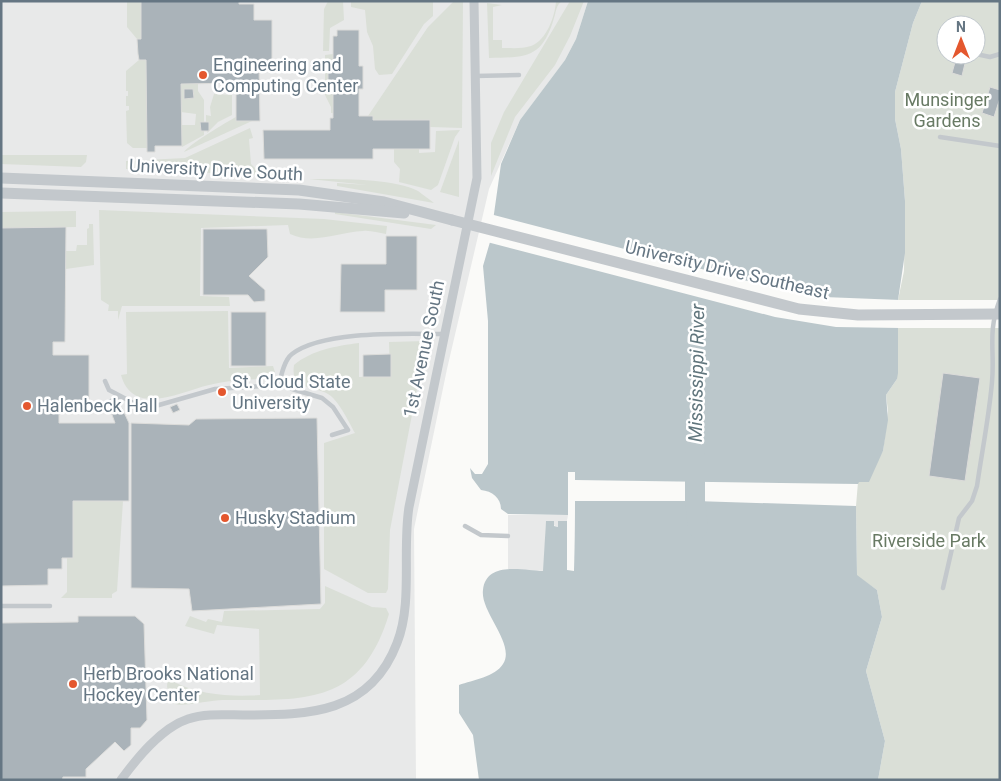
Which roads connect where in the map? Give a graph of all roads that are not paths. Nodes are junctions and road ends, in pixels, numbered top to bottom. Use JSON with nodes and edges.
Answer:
{"nodes":[{"id":1,"x":474,"y":1,"type":"edge"},
{"id":2,"x":1000,"y":54,"type":"edge"},
{"id":3,"x":986,"y":56,"type":"edge"},
{"id":4,"x":519,"y":75,"type":"dead end"},
{"id":5,"x":475,"y":76,"type":"junction"},
{"id":6,"x":940,"y":137,"type":"dead end"},
{"id":7,"x":1000,"y":146,"type":"edge"},
{"id":8,"x":1,"y":178,"type":"edge"},
{"id":9,"x":1,"y":193,"type":"edge"},
{"id":10,"x":426,"y":214,"type":"junction"},
{"id":11,"x":452,"y":220,"type":"joint"},
{"id":12,"x":1000,"y":299,"type":"edge"},
{"id":13,"x":1000,"y":314,"type":"edge"},
{"id":14,"x":444,"y":334,"type":"junction"},
{"id":15,"x":105,"y":381,"type":"dead end"},
{"id":16,"x":278,"y":385,"type":"junction"},
{"id":17,"x":120,"y":397,"type":"junction"},
{"id":18,"x":59,"y":412,"type":"dead end"},
{"id":19,"x":332,"y":435,"type":"dead end"},
{"id":20,"x":465,"y":526,"type":"dead end"},
{"id":21,"x":508,"y":536,"type":"dead end"},
{"id":22,"x":943,"y":588,"type":"dead end"},
{"id":23,"x":1,"y":606,"type":"edge"},
{"id":24,"x":50,"y":606,"type":"dead end"},
{"id":25,"x":121,"y":780,"type":"edge"}],
"edges":[{"from":1,"to":5,"type":"street","name":"1st Avenue South"},
{"from":2,"to":3,"type":"lane"},
{"from":4,"to":5,"type":"lane"},
{"from":5,"to":14,"type":"street","name":"1st Avenue South"},
{"from":6,"to":7,"type":"lane"},
{"from":8,"to":10,"type":"street","name":"University Drive South"},
{"from":9,"to":10,"type":"street","name":"University Drive South"},
{"from":10,"to":11,"type":"street","name":"University Drive South"},
{"from":11,"to":13,"type":"street","name":"University Drive Southeast","bridge":true},
{"from":12,"to":22,"type":"lane"},
{"from":14,"to":16,"type":"lane"},
{"from":14,"to":25,"type":"street","name":"1st Avenue South"},
{"from":15,"to":17,"type":"lane"},
{"from":16,"to":17,"type":"lane"},
{"from":16,"to":19,"type":"lane"},
{"from":17,"to":18,"type":"lane"},
{"from":20,"to":21,"type":"lane"},
{"from":23,"to":24,"type":"lane"}]}
